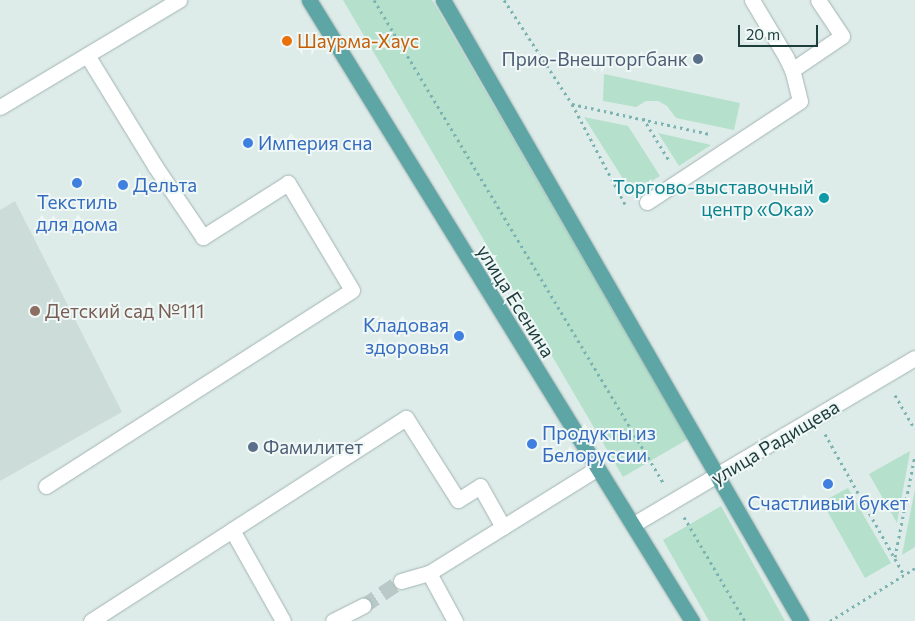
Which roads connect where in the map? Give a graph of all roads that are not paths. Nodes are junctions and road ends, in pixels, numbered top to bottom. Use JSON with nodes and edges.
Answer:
{"nodes":[{"id":1,"x":179,"y":0,"type":"edge"},
{"id":2,"x":309,"y":0,"type":"edge"},
{"id":3,"x":443,"y":0,"type":"edge"},
{"id":4,"x":752,"y":0,"type":"edge"},
{"id":5,"x":818,"y":0,"type":"edge"},
{"id":6,"x":87,"y":55,"type":"junction"},
{"id":7,"x":792,"y":70,"type":"junction"},
{"id":8,"x":0,"y":108,"type":"edge"},
{"id":9,"x":648,"y":202,"type":"road end"},
{"id":10,"x":915,"y":358,"type":"edge"},
{"id":11,"x":596,"y":469,"type":"junction"},
{"id":12,"x":719,"y":475,"type":"junction"},
{"id":13,"x":46,"y":486,"type":"dead end"},
{"id":14,"x":634,"y":524,"type":"junction"},
{"id":15,"x":503,"y":527,"type":"junction"},
{"id":16,"x":232,"y":530,"type":"junction"},
{"id":17,"x":428,"y":573,"type":"junction"},
{"id":18,"x":401,"y":581,"type":"tunnel mouth"},
{"id":19,"x":363,"y":606,"type":"tunnel mouth"},
{"id":20,"x":91,"y":621,"type":"edge"},
{"id":21,"x":283,"y":621,"type":"edge"},
{"id":22,"x":333,"y":621,"type":"edge"},
{"id":23,"x":455,"y":621,"type":"edge"},
{"id":24,"x":692,"y":621,"type":"edge"},
{"id":25,"x":802,"y":621,"type":"edge"}],
"edges":[{"from":1,"to":6,"type":"street"},
{"from":2,"to":11,"type":"main road","name":"улица Есенина"},
{"from":3,"to":12,"type":"main road"},
{"from":4,"to":7,"type":"street"},
{"from":5,"to":7,"type":"street"},
{"from":6,"to":8,"type":"street"},
{"from":6,"to":13,"type":"street"},
{"from":7,"to":9,"type":"street"},
{"from":10,"to":12,"type":"street","name":"улица Радищева"},
{"from":11,"to":14,"type":"main road","name":"улица Есенина"},
{"from":11,"to":15,"type":"street"},
{"from":12,"to":14,"type":"street","name":"улица Радищева"},
{"from":12,"to":25,"type":"main road"},
{"from":14,"to":24,"type":"main road","name":"улица Есенина"},
{"from":15,"to":16,"type":"street"},
{"from":15,"to":17,"type":"street"},
{"from":16,"to":20,"type":"street"},
{"from":16,"to":21,"type":"street"},
{"from":17,"to":18,"type":"street"},
{"from":17,"to":23,"type":"street"},
{"from":19,"to":22,"type":"street"}]}
